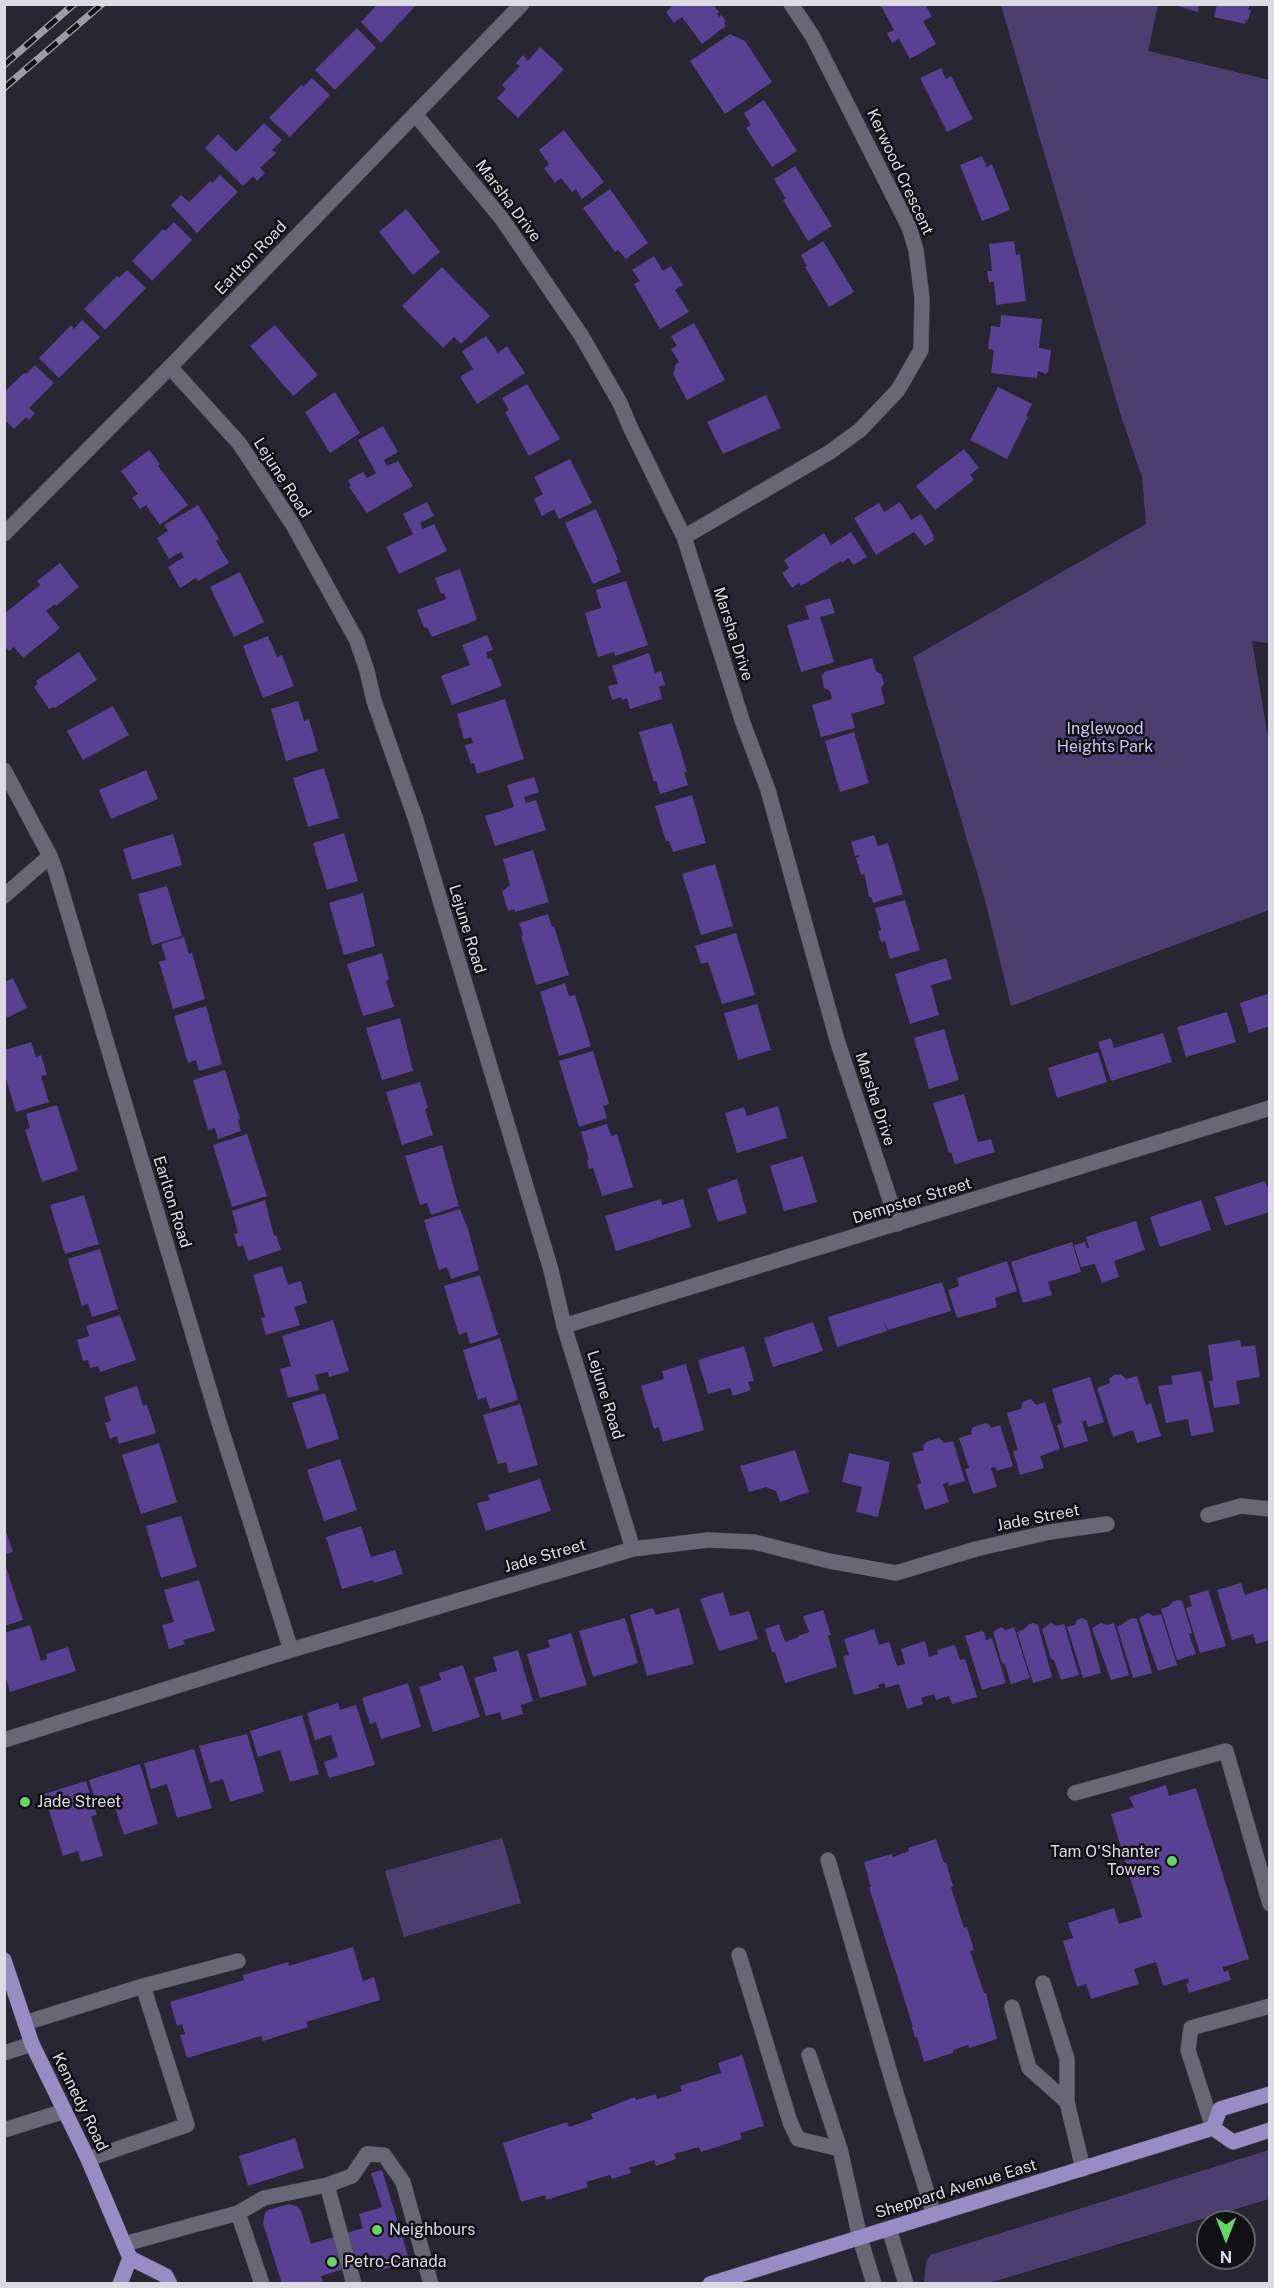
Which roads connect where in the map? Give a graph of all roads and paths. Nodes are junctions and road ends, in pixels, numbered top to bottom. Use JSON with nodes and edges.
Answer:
{"nodes":[{"id":1,"x":522,"y":4,"type":"edge"},
{"id":2,"x":791,"y":4,"type":"edge"},
{"id":3,"x":416,"y":114,"type":"junction"},
{"id":4,"x":170,"y":367,"type":"junction"},
{"id":5,"x":4,"y":534,"type":"edge"},
{"id":6,"x":684,"y":537,"type":"junction"},
{"id":7,"x":4,"y":770,"type":"edge"},
{"id":8,"x":50,"y":856,"type":"junction"},
{"id":9,"x":4,"y":896,"type":"edge"},
{"id":10,"x":1269,"y":1108,"type":"edge"},
{"id":11,"x":898,"y":1224,"type":"junction"},
{"id":12,"x":564,"y":1326,"type":"junction"},
{"id":13,"x":1269,"y":1509,"type":"edge"},
{"id":14,"x":1208,"y":1515,"type":"dead end"},
{"id":15,"x":1107,"y":1524,"type":"dead end"},
{"id":16,"x":633,"y":1549,"type":"junction"},
{"id":17,"x":291,"y":1650,"type":"junction"},
{"id":18,"x":4,"y":1740,"type":"edge"},
{"id":19,"x":1075,"y":1792,"type":"dead end"},
{"id":20,"x":828,"y":1860,"type":"dead end"},
{"id":21,"x":1269,"y":1904,"type":"edge"},
{"id":22,"x":739,"y":1955,"type":"dead end"},
{"id":23,"x":4,"y":1960,"type":"edge"},
{"id":24,"x":238,"y":1961,"type":"dead end"},
{"id":25,"x":1043,"y":1983,"type":"dead end"},
{"id":26,"x":143,"y":1986,"type":"junction"},
{"id":27,"x":1269,"y":2006,"type":"edge"},
{"id":28,"x":1012,"y":2007,"type":"dead end"},
{"id":29,"x":25,"y":2023,"type":"junction"},
{"id":30,"x":32,"y":2044,"type":"junction"},
{"id":31,"x":4,"y":2053,"type":"edge"},
{"id":32,"x":809,"y":2055,"type":"dead end"},
{"id":33,"x":1269,"y":2094,"type":"edge"},
{"id":34,"x":1066,"y":2102,"type":"junction"},
{"id":35,"x":65,"y":2111,"type":"junction"},
{"id":36,"x":1213,"y":2128,"type":"junction"},
{"id":37,"x":4,"y":2130,"type":"edge"},
{"id":38,"x":1269,"y":2130,"type":"edge"},
{"id":39,"x":840,"y":2150,"type":"junction"},
{"id":40,"x":88,"y":2159,"type":"junction"},
{"id":41,"x":1083,"y":2169,"type":"junction"},
{"id":42,"x":327,"y":2185,"type":"junction"},
{"id":43,"x":238,"y":2213,"type":"junction"},
{"id":44,"x":934,"y":2215,"type":"junction"},
{"id":45,"x":890,"y":2229,"type":"junction"},
{"id":46,"x":860,"y":2238,"type":"junction"},
{"id":47,"x":127,"y":2251,"type":"junction"},
{"id":48,"x":120,"y":2283,"type":"edge"},
{"id":49,"x":170,"y":2283,"type":"edge"},
{"id":50,"x":262,"y":2283,"type":"edge"},
{"id":51,"x":354,"y":2283,"type":"edge"},
{"id":52,"x":431,"y":2283,"type":"edge"},
{"id":53,"x":710,"y":2283,"type":"edge"},
{"id":54,"x":874,"y":2283,"type":"edge"},
{"id":55,"x":906,"y":2283,"type":"edge"}],
"edges":[{"from":1,"to":3,"type":"street","name":"Earlton Road"},
{"from":2,"to":6,"type":"street","name":"Kerwood Crescent"},
{"from":3,"to":4,"type":"street","name":"Earlton Road"},
{"from":3,"to":6,"type":"street","name":"Marsha Drive"},
{"from":4,"to":5,"type":"street","name":"Earlton Road"},
{"from":4,"to":12,"type":"street","name":"Lejune Road"},
{"from":6,"to":11,"type":"street","name":"Marsha Drive"},
{"from":7,"to":8,"type":"street","name":"Earlton Road"},
{"from":8,"to":9,"type":"street"},
{"from":8,"to":17,"type":"street","name":"Earlton Road"},
{"from":10,"to":11,"type":"street","name":"Dempster Street"},
{"from":11,"to":12,"type":"street","name":"Dempster Street"},
{"from":12,"to":16,"type":"street","name":"Lejune Road"},
{"from":13,"to":14,"type":"street"},
{"from":15,"to":16,"type":"street","name":"Jade Street"},
{"from":16,"to":17,"type":"street","name":"Jade Street"},
{"from":17,"to":18,"type":"street","name":"Jade Street"},
{"from":19,"to":21,"type":"street"},
{"from":20,"to":44,"type":"street"},
{"from":22,"to":39,"type":"street"},
{"from":23,"to":29,"type":"main road","name":"Kennedy Road"},
{"from":24,"to":26,"type":"street"},
{"from":25,"to":34,"type":"street"},
{"from":26,"to":29,"type":"street"},
{"from":26,"to":40,"type":"street"},
{"from":27,"to":36,"type":"street"},
{"from":28,"to":34,"type":"street"},
{"from":29,"to":30,"type":"main road","name":"Kennedy Road"},
{"from":30,"to":31,"type":"street"},
{"from":30,"to":35,"type":"main road","name":"Kennedy Road"},
{"from":32,"to":39,"type":"street"},
{"from":33,"to":36,"type":"main road"},
{"from":34,"to":41,"type":"street"},
{"from":35,"to":37,"type":"street"},
{"from":35,"to":40,"type":"main road","name":"Kennedy Road"},
{"from":36,"to":38,"type":"main road"},
{"from":36,"to":41,"type":"main road","name":"Sheppard Avenue East"},
{"from":39,"to":46,"type":"street"},
{"from":40,"to":47,"type":"main road","name":"Kennedy Road"},
{"from":41,"to":44,"type":"main road","name":"Sheppard Avenue East"},
{"from":42,"to":43,"type":"street"},
{"from":42,"to":51,"type":"street"},
{"from":42,"to":52,"type":"street"},
{"from":43,"to":47,"type":"street"},
{"from":43,"to":50,"type":"street"},
{"from":44,"to":45,"type":"main road","name":"Sheppard Avenue East"},
{"from":45,"to":46,"type":"main road","name":"Sheppard Avenue East"},
{"from":45,"to":55,"type":"street"},
{"from":46,"to":53,"type":"main road","name":"Sheppard Avenue East"},
{"from":46,"to":54,"type":"street"},
{"from":47,"to":48,"type":"main road"},
{"from":47,"to":49,"type":"main road"}]}
